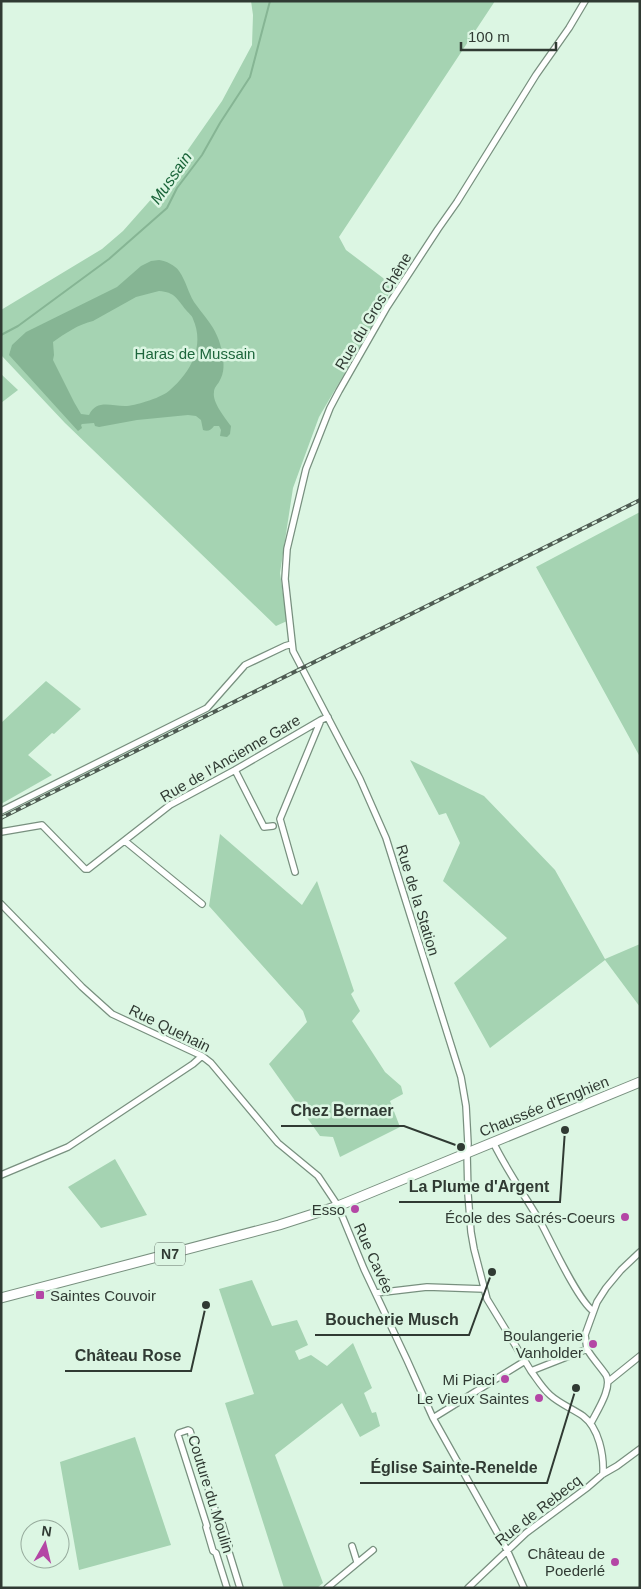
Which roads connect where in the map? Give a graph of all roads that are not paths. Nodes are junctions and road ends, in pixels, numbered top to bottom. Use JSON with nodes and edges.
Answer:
{"nodes":[{"id":1,"x":585,"y":1,"type":"edge"},
{"id":2,"x":292,"y":644,"type":"junction"},
{"id":3,"x":302,"y":668,"type":"joint"},
{"id":4,"x":328,"y":717,"type":"junction"},
{"id":5,"x":321,"y":720,"type":"junction"},
{"id":6,"x":235,"y":770,"type":"junction"},
{"id":7,"x":1,"y":811,"type":"edge"},
{"id":8,"x":273,"y":826,"type":"dead end"},
{"id":9,"x":1,"y":832,"type":"edge"},
{"id":10,"x":125,"y":841,"type":"junction"},
{"id":11,"x":296,"y":872,"type":"dead end"},
{"id":12,"x":1,"y":904,"type":"edge"},
{"id":13,"x":202,"y":904,"type":"dead end"},
{"id":14,"x":202,"y":1056,"type":"junction"},
{"id":15,"x":640,"y":1082,"type":"edge"},
{"id":16,"x":492,"y":1142,"type":"junction"},
{"id":17,"x":467,"y":1153,"type":"junction"},
{"id":18,"x":1,"y":1175,"type":"edge"},
{"id":19,"x":338,"y":1206,"type":"junction"},
{"id":20,"x":640,"y":1252,"type":"edge"},
{"id":21,"x":484,"y":1289,"type":"junction"},
{"id":22,"x":376,"y":1293,"type":"junction"},
{"id":23,"x":1,"y":1298,"type":"edge"},
{"id":24,"x":593,"y":1311,"type":"junction"},
{"id":25,"x":587,"y":1349,"type":"junction"},
{"id":26,"x":640,"y":1356,"type":"edge"},
{"id":27,"x":525,"y":1361,"type":"junction"},
{"id":28,"x":531,"y":1371,"type":"junction"},
{"id":29,"x":608,"y":1381,"type":"junction"},
{"id":30,"x":433,"y":1418,"type":"junction"},
{"id":31,"x":590,"y":1422,"type":"junction"},
{"id":32,"x":640,"y":1449,"type":"edge"},
{"id":33,"x":603,"y":1474,"type":"junction"},
{"id":34,"x":219,"y":1522,"type":"junction"},
{"id":35,"x":207,"y":1526,"type":"junction"},
{"id":36,"x":352,"y":1546,"type":"dead end"},
{"id":37,"x":228,"y":1549,"type":"junction"},
{"id":38,"x":373,"y":1550,"type":"dead end"},
{"id":39,"x":507,"y":1550,"type":"junction"},
{"id":40,"x":216,"y":1553,"type":"junction"},
{"id":41,"x":357,"y":1562,"type":"junction"},
{"id":42,"x":227,"y":1588,"type":"edge"},
{"id":43,"x":240,"y":1588,"type":"edge"},
{"id":44,"x":327,"y":1588,"type":"edge"},
{"id":45,"x":468,"y":1588,"type":"edge"},
{"id":46,"x":524,"y":1588,"type":"edge"}],
"edges":[{"from":1,"to":2,"type":"street","name":"Rue du Gros Chêne"},
{"from":2,"to":3,"type":"street","name":"Rue du Gros Chêne"},
{"from":2,"to":7,"type":"street"},
{"from":3,"to":4,"type":"street","name":"Rue de la Station"},
{"from":4,"to":5,"type":"street","name":"Rue de l'Ancienne Gare"},
{"from":4,"to":17,"type":"street","name":"Rue de la Station"},
{"from":5,"to":6,"type":"street","name":"Rue de l'Ancienne Gare"},
{"from":5,"to":11,"type":"street"},
{"from":6,"to":8,"type":"street"},
{"from":6,"to":10,"type":"street","name":"Rue de l'Ancienne Gare"},
{"from":9,"to":10,"type":"street","name":"Rue de l'Ancienne Gare"},
{"from":10,"to":13,"type":"street"},
{"from":12,"to":14,"type":"street","name":"Rue Quehain"},
{"from":14,"to":18,"type":"street"},
{"from":14,"to":19,"type":"street","name":"Rue Quehain"},
{"from":15,"to":16,"type":"main road","name":"Chaussée d'Enghien","number":"N7"},
{"from":16,"to":17,"type":"main road","name":"Chaussée d'Enghien","number":"N7"},
{"from":16,"to":24,"type":"street"},
{"from":17,"to":19,"type":"main road","name":"Chaussée d'Enghien","number":"N7"},
{"from":17,"to":21,"type":"street","name":"Rue de la Station"},
{"from":19,"to":22,"type":"street","name":"Rue Cavée"},
{"from":19,"to":23,"type":"main road","name":"Chaussée d'Enghien","number":"N7"},
{"from":20,"to":24,"type":"street"},
{"from":21,"to":22,"type":"street"},
{"from":21,"to":27,"type":"street","name":"Rue de la Station"},
{"from":22,"to":30,"type":"street","name":"Rue Cavée"},
{"from":24,"to":25,"type":"street"},
{"from":25,"to":28,"type":"street"},
{"from":25,"to":29,"type":"street"},
{"from":26,"to":29,"type":"street"},
{"from":27,"to":28,"type":"street","name":"Rue de la Station"},
{"from":27,"to":30,"type":"street"},
{"from":28,"to":31,"type":"street","name":"Rue de la Station"},
{"from":29,"to":31,"type":"street"},
{"from":30,"to":39,"type":"street","name":"Rue Cavée"},
{"from":31,"to":33,"type":"street"},
{"from":32,"to":33,"type":"street","name":"Rue de Rebecq"},
{"from":33,"to":39,"type":"street","name":"Rue de Rebecq"},
{"from":34,"to":35,"type":"street"},
{"from":34,"to":35,"type":"street","name":"Couture du Moulin"},
{"from":34,"to":37,"type":"street","name":"Couture du Moulin"},
{"from":35,"to":40,"type":"street","name":"Couture du Moulin"},
{"from":36,"to":41,"type":"street"},
{"from":37,"to":40,"type":"street"},
{"from":37,"to":43,"type":"street","name":"Couture du Moulin"},
{"from":38,"to":41,"type":"street"},
{"from":39,"to":45,"type":"street","name":"Rue de Rebecq"},
{"from":39,"to":46,"type":"street","name":"Rue Cavée"},
{"from":40,"to":42,"type":"street","name":"Couture du Moulin"},
{"from":41,"to":44,"type":"street"}]}
